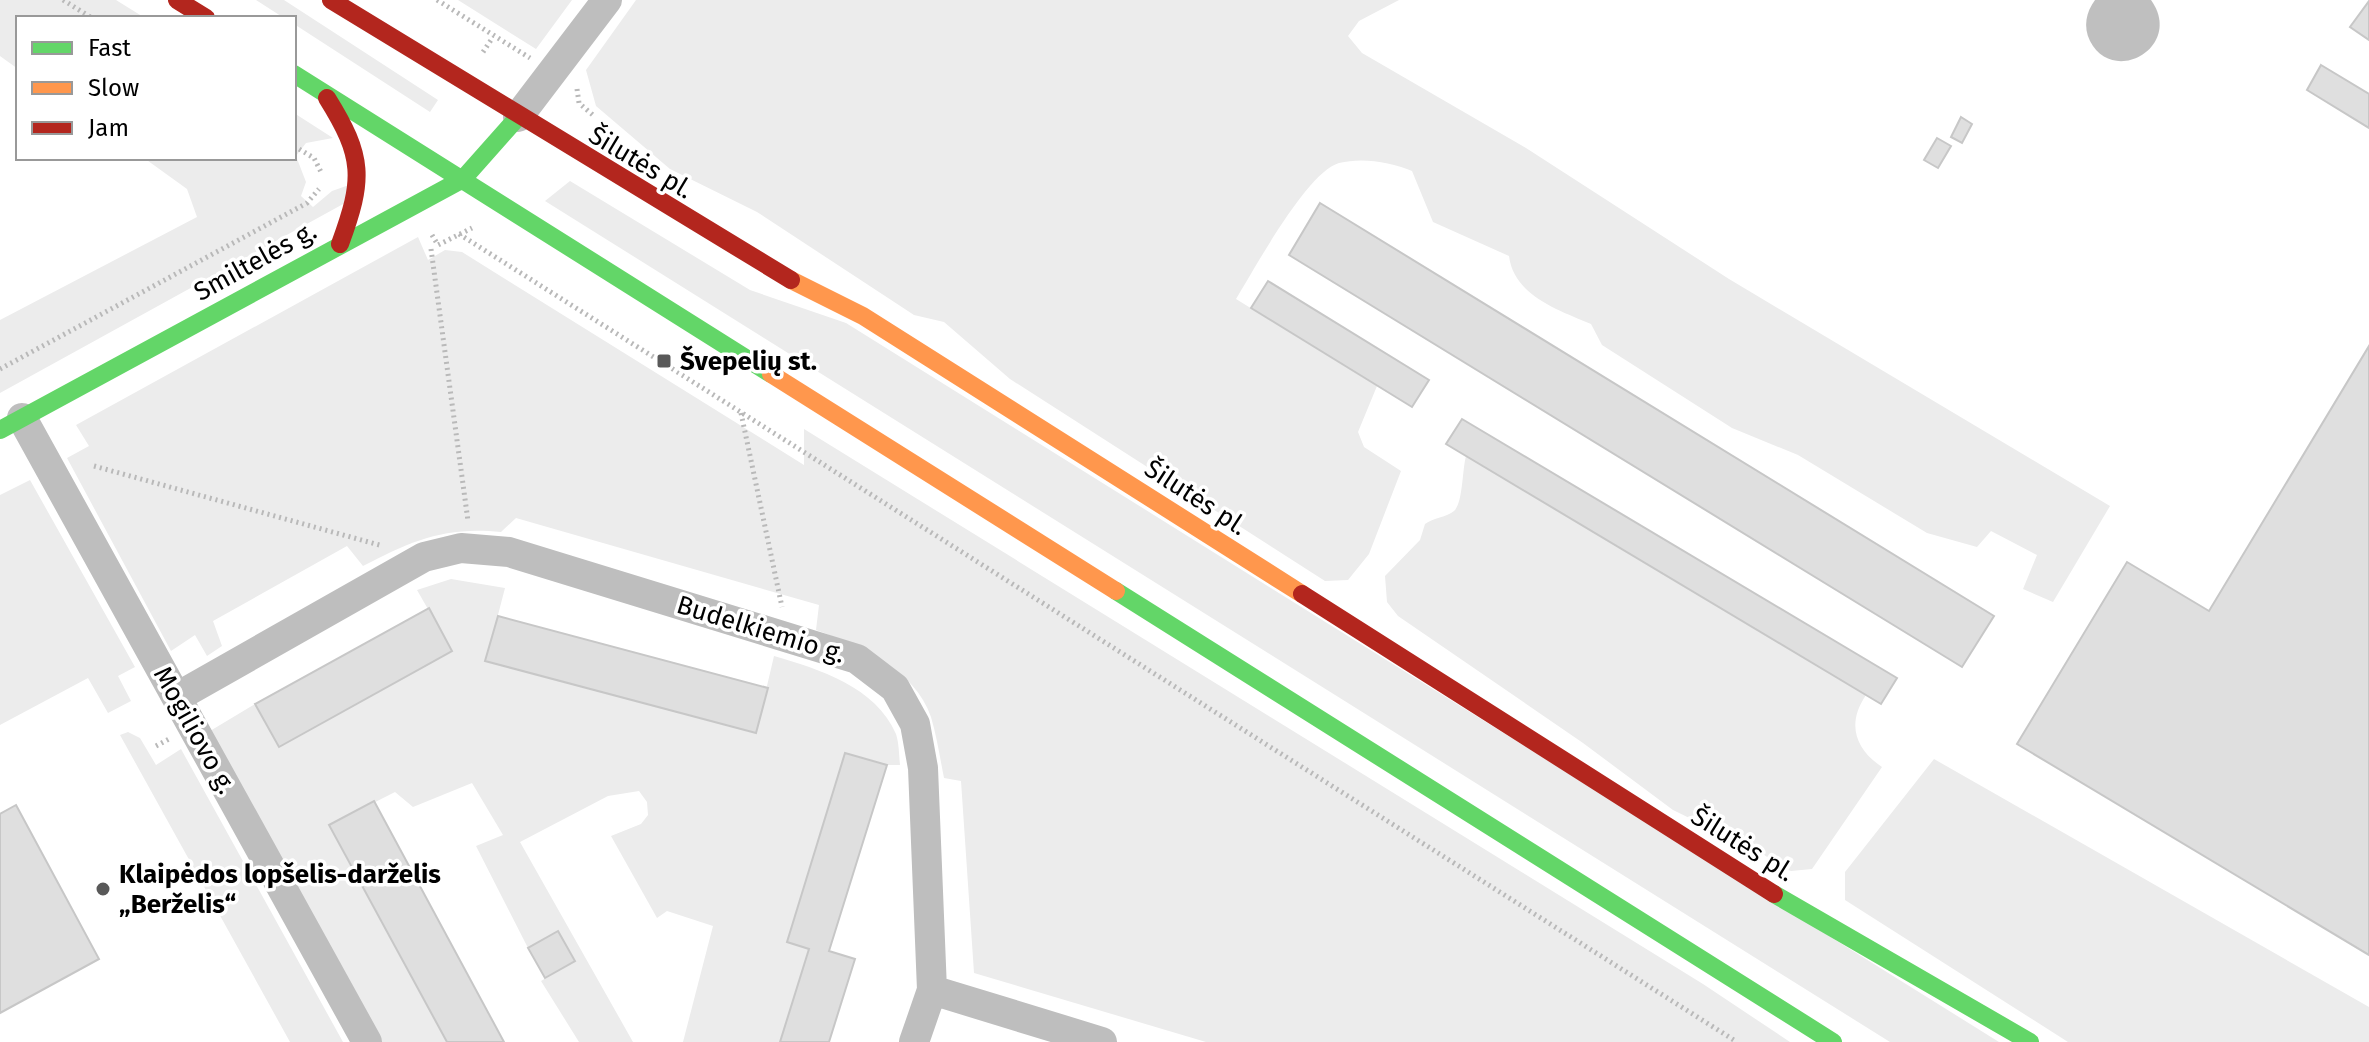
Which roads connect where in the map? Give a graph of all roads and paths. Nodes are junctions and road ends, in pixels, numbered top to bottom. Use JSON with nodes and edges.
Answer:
{"nodes":[{"id":1,"x":63,"y":0,"type":"edge"},
{"id":2,"x":177,"y":0,"type":"edge"},
{"id":3,"x":331,"y":0,"type":"edge"},
{"id":4,"x":437,"y":0,"type":"edge"},
{"id":5,"x":607,"y":0,"type":"edge"},
{"id":6,"x":89,"y":16,"type":"edge"},
{"id":7,"x":203,"y":16,"type":"edge"},
{"id":8,"x":553,"y":70,"type":"junction"},
{"id":9,"x":296,"y":75,"type":"edge"},
{"id":10,"x":324,"y":92,"type":"junction"},
{"id":11,"x":518,"y":117,"type":"junction"},
{"id":12,"x":296,"y":147,"type":"edge"},
{"id":13,"x":463,"y":179,"type":"junction"},
{"id":14,"x":459,"y":234,"type":"dead end"},
{"id":15,"x":340,"y":244,"type":"junction"},
{"id":16,"x":431,"y":249,"type":"dead end"},
{"id":17,"x":0,"y":369,"type":"edge"},
{"id":18,"x":741,"y":413,"type":"junction"},
{"id":19,"x":11,"y":424,"type":"edge"},
{"id":20,"x":94,"y":466,"type":"dead end"},
{"id":21,"x":472,"y":549,"type":"junction"},
{"id":22,"x":424,"y":557,"type":"junction"},
{"id":23,"x":788,"y":638,"type":"junction"},
{"id":24,"x":177,"y":697,"type":"junction"},
{"id":25,"x":932,"y":990,"type":"junction"},
{"id":26,"x":367,"y":1042,"type":"edge"},
{"id":27,"x":914,"y":1042,"type":"edge"},
{"id":28,"x":1102,"y":1042,"type":"edge"},
{"id":29,"x":1737,"y":1042,"type":"edge"},
{"id":30,"x":1833,"y":1042,"type":"edge"},
{"id":31,"x":2030,"y":1042,"type":"edge"}],
"edges":[{"from":1,"to":6,"type":"path"},
{"from":2,"to":7,"type":"main road"},
{"from":3,"to":11,"type":"main road","name":"Šilutės pl."},
{"from":4,"to":8,"type":"path"},
{"from":5,"to":8,"type":"street"},
{"from":8,"to":11,"type":"street"},
{"from":9,"to":10,"type":"main road"},
{"from":10,"to":13,"type":"main road"},
{"from":10,"to":15,"type":"main road"},
{"from":11,"to":13,"type":"main road","name":"Smiltelės g."},
{"from":11,"to":31,"type":"main road","name":"Šilutės pl."},
{"from":12,"to":17,"type":"path"},
{"from":13,"to":15,"type":"main road","name":"Smiltelės g."},
{"from":13,"to":30,"type":"main road"},
{"from":14,"to":18,"type":"path"},
{"from":15,"to":19,"type":"main road","name":"Smiltelės g."},
{"from":16,"to":21,"type":"path"},
{"from":18,"to":23,"type":"path"},
{"from":18,"to":29,"type":"path"},
{"from":19,"to":24,"type":"street","name":"Mogiliovo g."},
{"from":20,"to":22,"type":"path"},
{"from":21,"to":22,"type":"street","name":"Budelkiemio g."},
{"from":21,"to":23,"type":"street","name":"Budelkiemio g."},
{"from":22,"to":24,"type":"street","name":"Budelkiemio g."},
{"from":23,"to":25,"type":"street","name":"Budelkiemio g."},
{"from":24,"to":26,"type":"street","name":"Mogiliovo g."},
{"from":25,"to":27,"type":"street"},
{"from":25,"to":28,"type":"street"}]}
